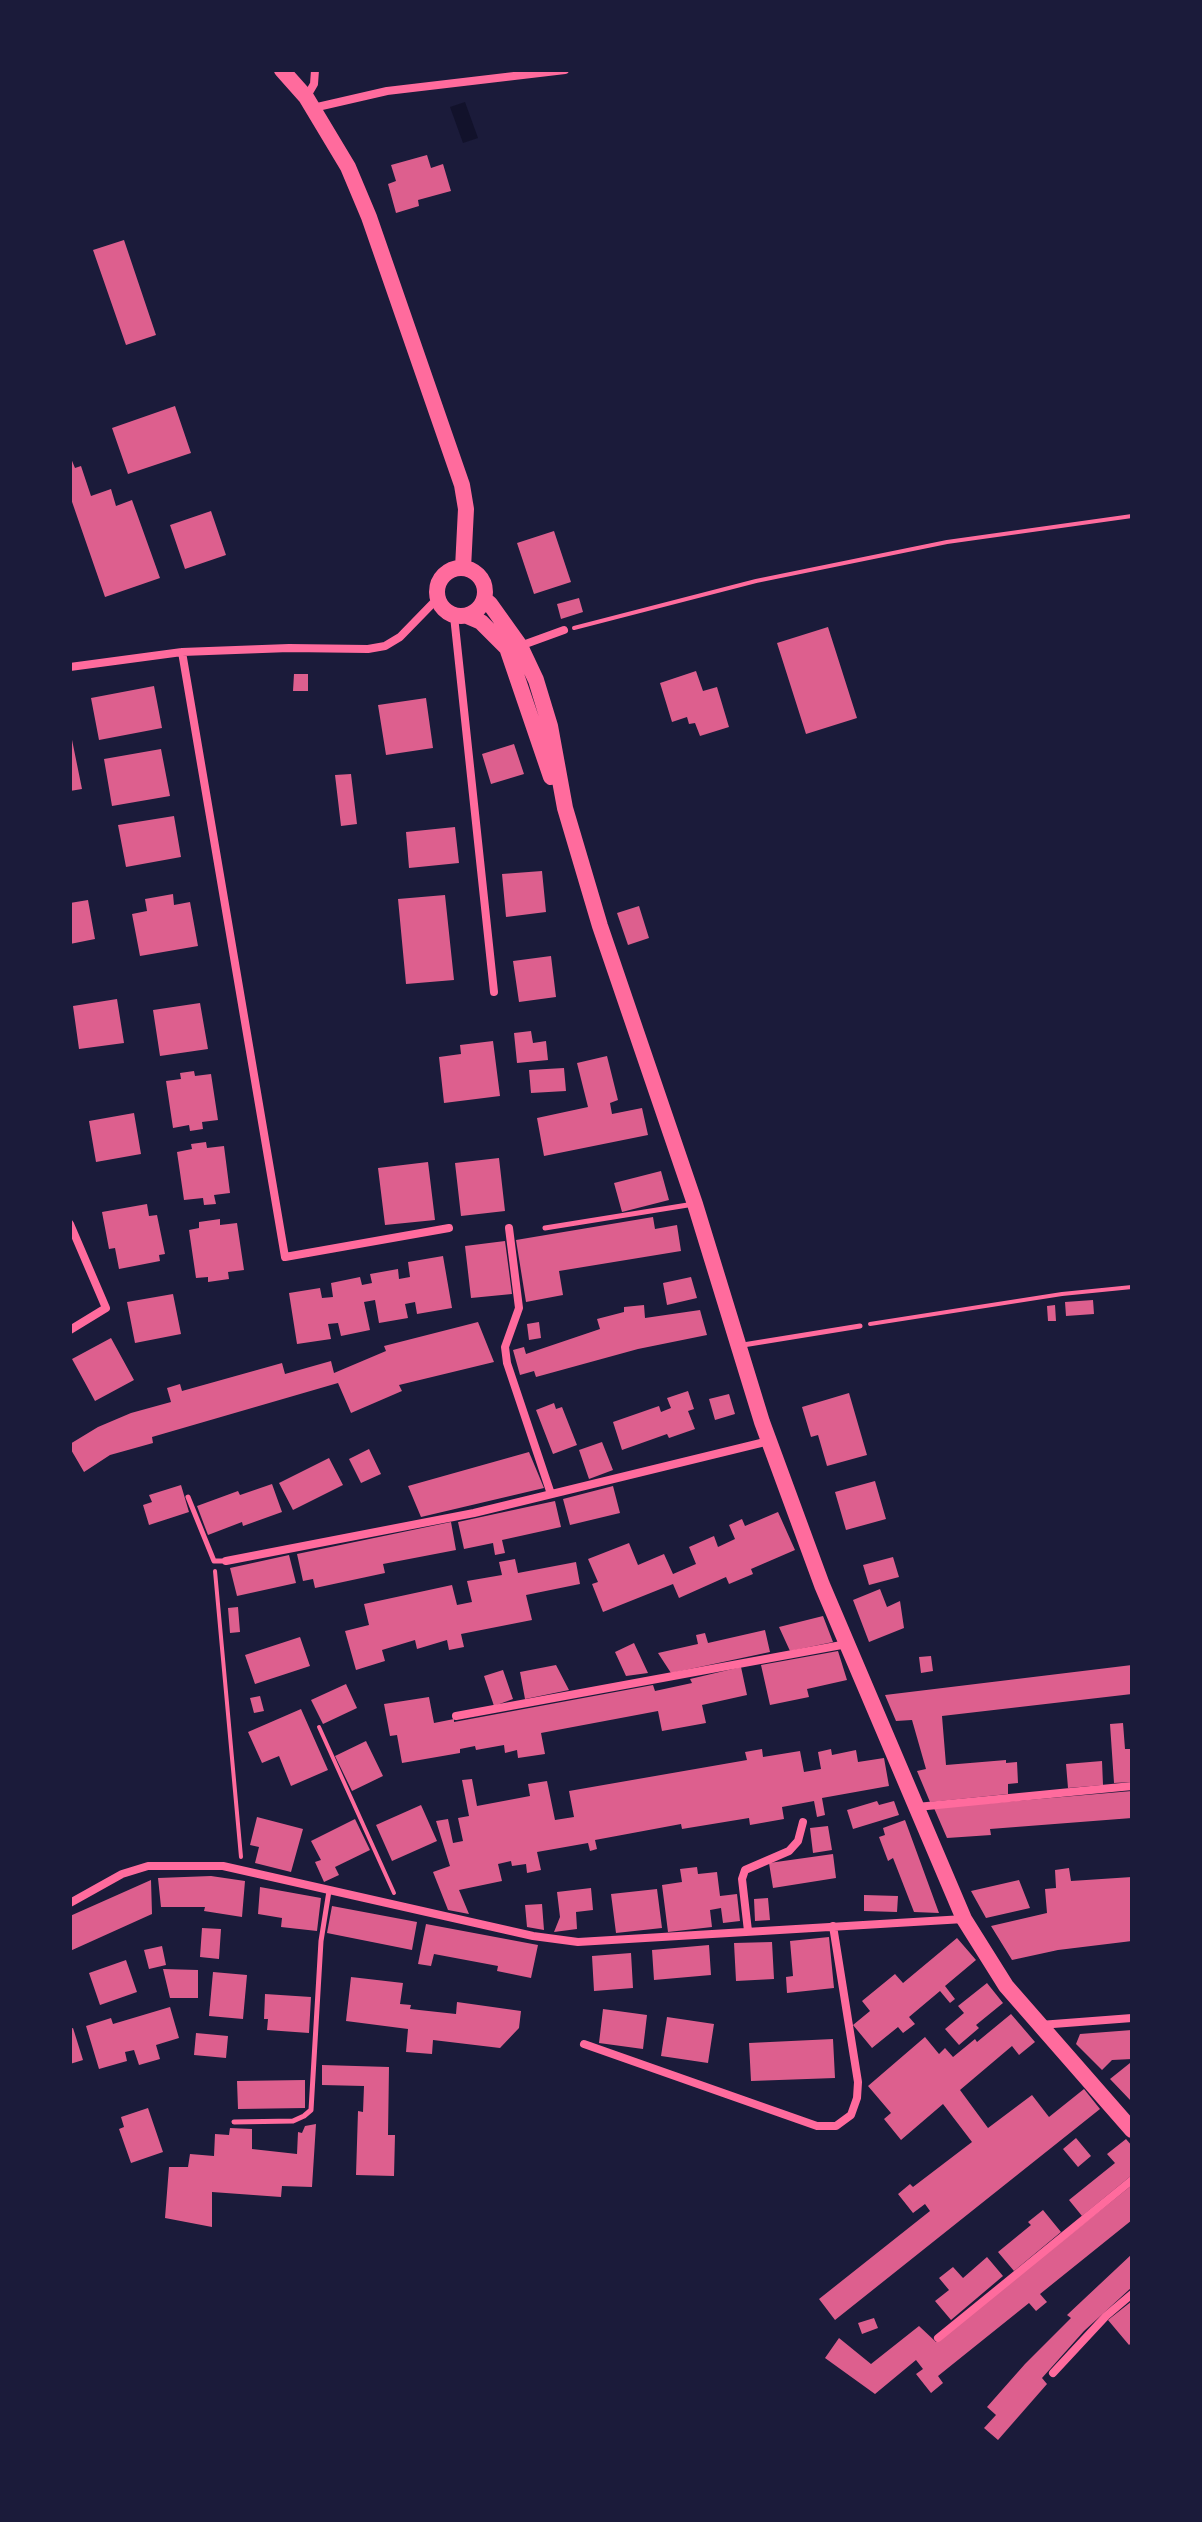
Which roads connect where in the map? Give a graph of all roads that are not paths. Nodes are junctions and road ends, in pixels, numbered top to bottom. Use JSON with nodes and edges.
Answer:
{"nodes":[{"id":1,"x":282,"y":70,"type":"edge"},
{"id":2,"x":315,"y":70,"type":"edge"},
{"id":3,"x":565,"y":70,"type":"edge"},
{"id":4,"x":310,"y":102,"type":"junction"},
{"id":5,"x":463,"y":568,"type":"junction"},
{"id":6,"x":437,"y":599,"type":"junction"},
{"id":7,"x":484,"y":599,"type":"junction"},
{"id":8,"x":461,"y":616,"type":"junction"},
{"id":9,"x":564,"y":630,"type":"road end"},
{"id":10,"x":514,"y":648,"type":"junction"},
{"id":11,"x":182,"y":652,"type":"junction"},
{"id":12,"x":70,"y":667,"type":"edge"},
{"id":13,"x":494,"y":992,"type":"dead end"},
{"id":14,"x":695,"y":1204,"type":"junction"},
{"id":15,"x":70,"y":1224,"type":"edge"},
{"id":16,"x":449,"y":1228,"type":"dead end"},
{"id":17,"x":509,"y":1228,"type":"dead end"},
{"id":18,"x":545,"y":1228,"type":"dead end"},
{"id":19,"x":860,"y":1326,"type":"road end"},
{"id":20,"x":70,"y":1330,"type":"edge"},
{"id":21,"x":738,"y":1346,"type":"junction"},
{"id":22,"x":769,"y":1441,"type":"junction"},
{"id":23,"x":551,"y":1494,"type":"junction"},
{"id":24,"x":188,"y":1497,"type":"dead end"},
{"id":25,"x":226,"y":1561,"type":"joint"},
{"id":26,"x":847,"y":1644,"type":"junction"},
{"id":27,"x":456,"y":1716,"type":"dead end"},
{"id":28,"x":1132,"y":1786,"type":"edge"},
{"id":29,"x":916,"y":1807,"type":"junction"},
{"id":30,"x":803,"y":1822,"type":"dead end"},
{"id":31,"x":329,"y":1890,"type":"junction"},
{"id":32,"x":70,"y":1903,"type":"edge"},
{"id":33,"x":964,"y":1919,"type":"junction"},
{"id":34,"x":833,"y":1926,"type":"junction"},
{"id":35,"x":748,"y":1931,"type":"junction"},
{"id":36,"x":1132,"y":2018,"type":"edge"},
{"id":37,"x":1039,"y":2025,"type":"junction"},
{"id":38,"x":584,"y":2044,"type":"dead end"},
{"id":39,"x":234,"y":2122,"type":"dead end"},
{"id":40,"x":1132,"y":2130,"type":"edge"},
{"id":41,"x":1132,"y":2180,"type":"edge"},
{"id":42,"x":1132,"y":2294,"type":"edge"},
{"id":43,"x":938,"y":2338,"type":"dead end"},
{"id":44,"x":1053,"y":2373,"type":"dead end"}],
"edges":[{"from":1,"to":4,"type":"main road"},
{"from":2,"to":4,"type":"street"},
{"from":3,"to":4,"type":"street"},
{"from":4,"to":5,"type":"main road"},
{"from":5,"to":6,"type":"main road"},
{"from":5,"to":7,"type":"main road"},
{"from":6,"to":8,"type":"main road"},
{"from":6,"to":11,"type":"street"},
{"from":7,"to":8,"type":"main road"},
{"from":7,"to":10,"type":"main road"},
{"from":8,"to":10,"type":"main road"},
{"from":8,"to":13,"type":"street"},
{"from":9,"to":10,"type":"street"},
{"from":10,"to":14,"type":"main road"},
{"from":11,"to":12,"type":"street"},
{"from":11,"to":16,"type":"street"},
{"from":14,"to":18,"type":"lane"},
{"from":14,"to":21,"type":"main road"},
{"from":15,"to":20,"type":"street"},
{"from":17,"to":23,"type":"street"},
{"from":19,"to":21,"type":"lane"},
{"from":21,"to":22,"type":"main road"},
{"from":22,"to":23,"type":"street"},
{"from":22,"to":26,"type":"main road"},
{"from":23,"to":25,"type":"street"},
{"from":24,"to":25,"type":"lane"},
{"from":26,"to":27,"type":"street"},
{"from":26,"to":29,"type":"main road"},
{"from":28,"to":29,"type":"street"},
{"from":29,"to":33,"type":"main road"},
{"from":30,"to":35,"type":"street"},
{"from":31,"to":32,"type":"street"},
{"from":31,"to":35,"type":"street"},
{"from":31,"to":39,"type":"lane"},
{"from":33,"to":34,"type":"street"},
{"from":33,"to":37,"type":"main road"},
{"from":34,"to":35,"type":"street"},
{"from":34,"to":38,"type":"street"},
{"from":36,"to":37,"type":"street"},
{"from":37,"to":40,"type":"main road"},
{"from":41,"to":43,"type":"street"},
{"from":42,"to":44,"type":"street"}]}
